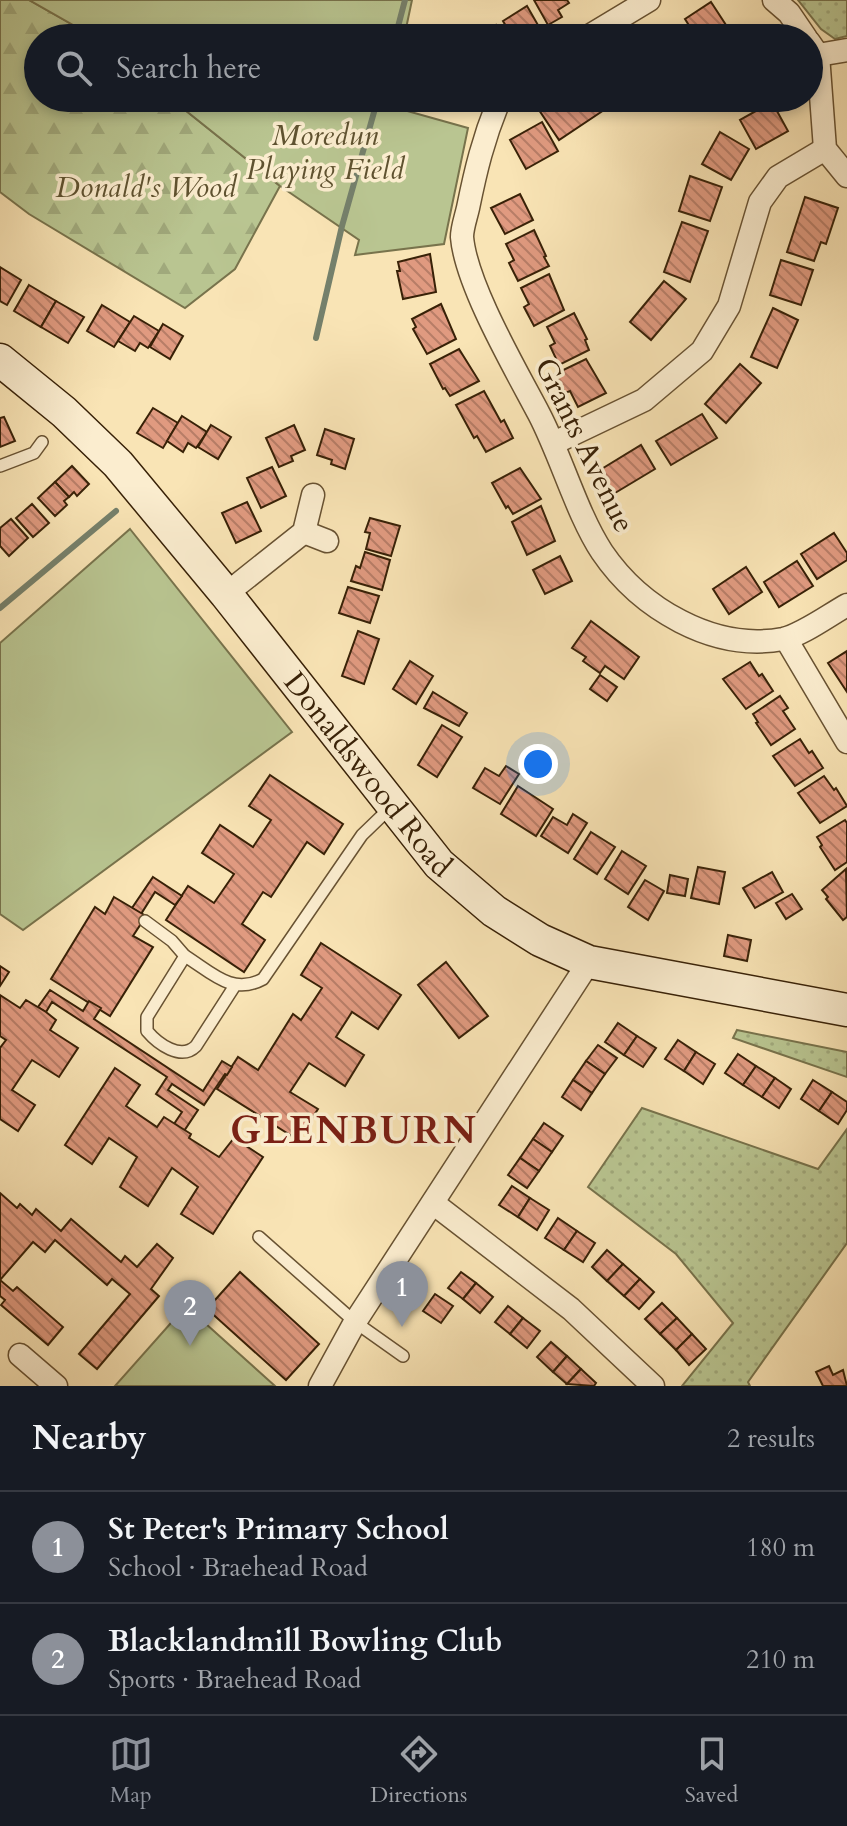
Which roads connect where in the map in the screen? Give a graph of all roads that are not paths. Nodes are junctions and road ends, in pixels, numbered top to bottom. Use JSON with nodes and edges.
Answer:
{"nodes":[{"id":1,"x":649,"y":0,"type":"edge"},
{"id":2,"x":774,"y":0,"type":"edge"},
{"id":3,"x":609,"y":24,"type":"edge"},
{"id":4,"x":797,"y":24,"type":"edge"},
{"id":5,"x":823,"y":47,"type":"edge"},
{"id":6,"x":847,"y":50,"type":"edge"},
{"id":7,"x":494,"y":112,"type":"edge"},
{"id":8,"x":820,"y":112,"type":"edge"},
{"id":9,"x":825,"y":149,"type":"junction"},
{"id":10,"x":847,"y":176,"type":"edge"},
{"id":11,"x":0,"y":360,"type":"edge"},
{"id":12,"x":42,"y":442,"type":"dead end"},
{"id":13,"x":554,"y":443,"type":"junction"},
{"id":14,"x":0,"y":466,"type":"edge"},
{"id":15,"x":313,"y":495,"type":"dead end"},
{"id":16,"x":304,"y":532,"type":"junction"},
{"id":17,"x":327,"y":541,"type":"dead end"},
{"id":18,"x":226,"y":594,"type":"junction"},
{"id":19,"x":847,"y":605,"type":"edge"},
{"id":20,"x":786,"y":639,"type":"junction"},
{"id":21,"x":847,"y":742,"type":"edge"},
{"id":22,"x":392,"y":806,"type":"junction"},
{"id":23,"x":145,"y":921,"type":"dead end"},
{"id":24,"x":185,"y":956,"type":"junction"},
{"id":25,"x":589,"y":962,"type":"junction"},
{"id":26,"x":234,"y":987,"type":"junction"},
{"id":27,"x":847,"y":1010,"type":"edge"},
{"id":28,"x":433,"y":1203,"type":"junction"},
{"id":29,"x":259,"y":1237,"type":"dead end"},
{"id":30,"x":355,"y":1322,"type":"junction"},
{"id":31,"x":20,"y":1355,"type":"dead end"},
{"id":32,"x":403,"y":1356,"type":"dead end"},
{"id":33,"x":56,"y":1386,"type":"edge"},
{"id":34,"x":320,"y":1386,"type":"edge"},
{"id":35,"x":653,"y":1386,"type":"edge"}],
"edges":[{"from":1,"to":3,"type":"street"},
{"from":2,"to":4,"type":"street"},
{"from":5,"to":6,"type":"street"},
{"from":7,"to":13,"type":"street","name":"Grants Avenue"},
{"from":8,"to":9,"type":"street"},
{"from":9,"to":10,"type":"street"},
{"from":9,"to":13,"type":"street"},
{"from":11,"to":18,"type":"street","name":"Donaldswood Road"},
{"from":12,"to":14,"type":"lane"},
{"from":13,"to":20,"type":"street","name":"Grants Avenue"},
{"from":15,"to":16,"type":"street"},
{"from":16,"to":17,"type":"street"},
{"from":16,"to":18,"type":"street"},
{"from":18,"to":22,"type":"street","name":"Donaldswood Road"},
{"from":19,"to":20,"type":"street","name":"Grants Avenue"},
{"from":20,"to":21,"type":"street"},
{"from":22,"to":25,"type":"street","name":"Donaldswood Road"},
{"from":22,"to":26,"type":"lane"},
{"from":23,"to":24,"type":"lane"},
{"from":24,"to":26,"type":"lane"},
{"from":24,"to":26,"type":"lane"},
{"from":25,"to":27,"type":"street","name":"Donaldswood Road"},
{"from":25,"to":28,"type":"street"},
{"from":28,"to":30,"type":"street"},
{"from":28,"to":35,"type":"street"},
{"from":29,"to":30,"type":"lane"},
{"from":30,"to":32,"type":"lane"},
{"from":30,"to":34,"type":"street"},
{"from":31,"to":33,"type":"street"}]}
